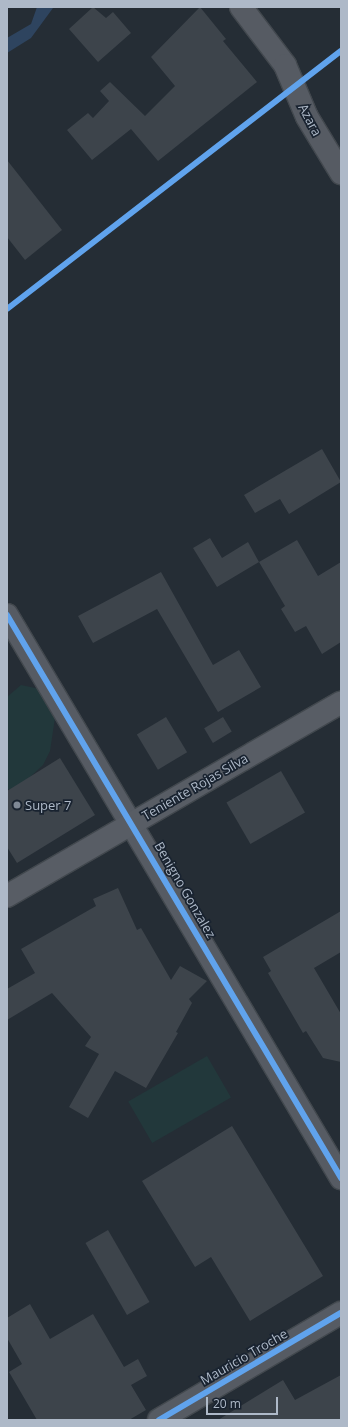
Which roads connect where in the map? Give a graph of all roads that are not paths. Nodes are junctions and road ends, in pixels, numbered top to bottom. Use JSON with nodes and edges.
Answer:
{"nodes":[{"id":1,"x":241,"y":7,"type":"edge"},
{"id":2,"x":341,"y":173,"type":"edge"},
{"id":3,"x":7,"y":615,"type":"edge"},
{"id":4,"x":341,"y":702,"type":"edge"},
{"id":5,"x":133,"y":822,"type":"junction"},
{"id":6,"x":7,"y":896,"type":"edge"},
{"id":7,"x":341,"y":1178,"type":"edge"},
{"id":8,"x":341,"y":1313,"type":"edge"},
{"id":9,"x":158,"y":1420,"type":"edge"}],
"edges":[{"from":1,"to":2,"type":"street","name":"Azara"},
{"from":3,"to":5,"type":"street","name":"Benigno Gonzalez"},
{"from":4,"to":5,"type":"main road","name":"Teniente Rojas Silva"},
{"from":5,"to":6,"type":"main road","name":"Teniente Rojas Silva"},
{"from":5,"to":7,"type":"street","name":"Benigno Gonzalez"},
{"from":8,"to":9,"type":"street","name":"Mauricio Troche"}]}
